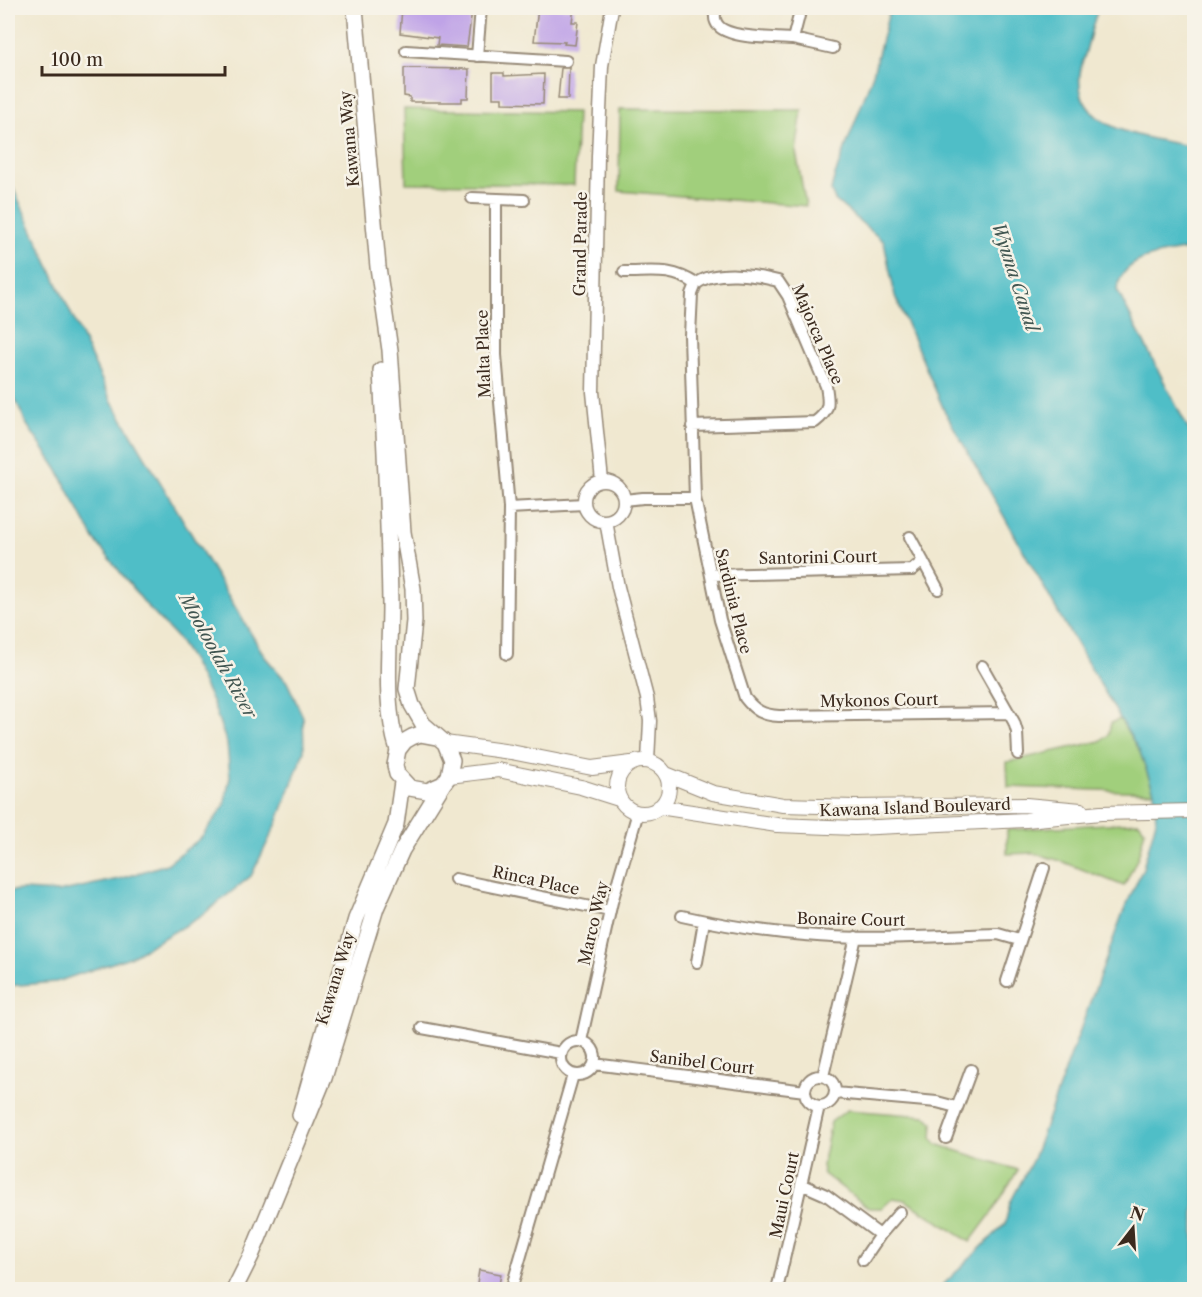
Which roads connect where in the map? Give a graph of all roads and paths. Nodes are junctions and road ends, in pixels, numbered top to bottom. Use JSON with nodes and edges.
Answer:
{"nodes":[{"id":1,"x":355,"y":8,"type":"edge"},
{"id":2,"x":481,"y":8,"type":"edge"},
{"id":3,"x":612,"y":8,"type":"edge"},
{"id":4,"x":716,"y":8,"type":"edge"},
{"id":5,"x":801,"y":8,"type":"edge"},
{"id":6,"x":793,"y":39,"type":"junction"},
{"id":7,"x":833,"y":48,"type":"dead end"},
{"id":8,"x":406,"y":51,"type":"dead end"},
{"id":9,"x":477,"y":56,"type":"junction"},
{"id":10,"x":566,"y":61,"type":"dead end"},
{"id":11,"x":472,"y":198,"type":"dead end"},
{"id":12,"x":496,"y":199,"type":"junction"},
{"id":13,"x":524,"y":200,"type":"dead end"},
{"id":14,"x":378,"y":267,"type":"junction"},
{"id":15,"x":624,"y":272,"type":"dead end"},
{"id":16,"x":696,"y":284,"type":"junction"},
{"id":17,"x":692,"y":426,"type":"junction"},
{"id":18,"x":602,"y":481,"type":"junction"},
{"id":19,"x":695,"y":498,"type":"junction"},
{"id":20,"x":624,"y":500,"type":"junction"},
{"id":21,"x":584,"y":504,"type":"junction"},
{"id":22,"x":509,"y":508,"type":"junction"},
{"id":23,"x":606,"y":521,"type":"junction"},
{"id":24,"x":910,"y":537,"type":"dead end"},
{"id":25,"x":923,"y":561,"type":"junction"},
{"id":26,"x":711,"y":575,"type":"junction"},
{"id":27,"x":938,"y":589,"type":"dead end"},
{"id":28,"x":507,"y":654,"type":"dead end"},
{"id":29,"x":982,"y":666,"type":"dead end"},
{"id":30,"x":752,"y":707,"type":"joint"},
{"id":31,"x":1009,"y":713,"type":"junction"},
{"id":32,"x":441,"y":740,"type":"junction"},
{"id":33,"x":398,"y":750,"type":"junction"},
{"id":34,"x":1018,"y":754,"type":"dead end"},
{"id":35,"x":648,"y":761,"type":"junction"},
{"id":36,"x":631,"y":763,"type":"junction"},
{"id":37,"x":666,"y":774,"type":"junction"},
{"id":38,"x":446,"y":780,"type":"junction"},
{"id":39,"x":402,"y":782,"type":"junction"},
{"id":40,"x":619,"y":798,"type":"junction"},
{"id":41,"x":659,"y":807,"type":"junction"},
{"id":42,"x":1194,"y":811,"type":"edge"},
{"id":43,"x":638,"y":813,"type":"junction"},
{"id":44,"x":1101,"y":813,"type":"junction"},
{"id":45,"x":1044,"y":868,"type":"dead end"},
{"id":46,"x":455,"y":879,"type":"dead end"},
{"id":47,"x":610,"y":911,"type":"junction"},
{"id":48,"x":682,"y":916,"type":"dead end"},
{"id":49,"x":704,"y":921,"type":"junction"},
{"id":50,"x":856,"y":937,"type":"junction"},
{"id":51,"x":1019,"y":940,"type":"junction"},
{"id":52,"x":697,"y":962,"type":"dead end"},
{"id":53,"x":1007,"y":981,"type":"dead end"},
{"id":54,"x":422,"y":1028,"type":"dead end"},
{"id":55,"x":581,"y":1041,"type":"junction"},
{"id":56,"x":561,"y":1053,"type":"junction"},
{"id":57,"x":594,"y":1064,"type":"junction"},
{"id":58,"x":971,"y":1070,"type":"dead end"},
{"id":59,"x":573,"y":1075,"type":"junction"},
{"id":60,"x":823,"y":1076,"type":"junction"},
{"id":61,"x":805,"y":1091,"type":"junction"},
{"id":62,"x":835,"y":1092,"type":"junction"},
{"id":63,"x":819,"y":1106,"type":"junction"},
{"id":64,"x":956,"y":1107,"type":"junction"},
{"id":65,"x":946,"y":1138,"type":"dead end"},
{"id":66,"x":801,"y":1184,"type":"junction"},
{"id":67,"x":279,"y":1190,"type":"junction"},
{"id":68,"x":900,"y":1212,"type":"dead end"},
{"id":69,"x":880,"y":1235,"type":"junction"},
{"id":70,"x":863,"y":1260,"type":"dead end"},
{"id":71,"x":234,"y":1290,"type":"edge"},
{"id":72,"x":511,"y":1290,"type":"edge"},
{"id":73,"x":777,"y":1290,"type":"edge"}],
"edges":[{"from":1,"to":14,"type":"main road","name":"Kawana Way"},
{"from":2,"to":9,"type":"street"},
{"from":3,"to":18,"type":"street","name":"Grand Parade"},
{"from":4,"to":6,"type":"street"},
{"from":5,"to":6,"type":"street"},
{"from":6,"to":7,"type":"street"},
{"from":8,"to":9,"type":"street"},
{"from":9,"to":10,"type":"street"},
{"from":11,"to":12,"type":"street"},
{"from":12,"to":13,"type":"street"},
{"from":12,"to":22,"type":"street","name":"Malta Place"},
{"from":14,"to":32,"type":"main road"},
{"from":14,"to":33,"type":"main road"},
{"from":15,"to":16,"type":"street"},
{"from":16,"to":17,"type":"street","name":"Sardinia Place"},
{"from":16,"to":17,"type":"street","name":"Majorca Place"},
{"from":17,"to":19,"type":"street","name":"Sardinia Place"},
{"from":18,"to":20,"type":"street"},
{"from":18,"to":21,"type":"street"},
{"from":19,"to":20,"type":"street"},
{"from":19,"to":26,"type":"street","name":"Sardinia Place"},
{"from":20,"to":23,"type":"street"},
{"from":21,"to":22,"type":"street"},
{"from":21,"to":23,"type":"street"},
{"from":22,"to":28,"type":"street","name":"Malta Place"},
{"from":23,"to":35,"type":"street"},
{"from":24,"to":25,"type":"street"},
{"from":25,"to":26,"type":"street","name":"Santorini Court"},
{"from":25,"to":27,"type":"street"},
{"from":26,"to":30,"type":"street","name":"Sardinia Place"},
{"from":29,"to":31,"type":"street"},
{"from":30,"to":31,"type":"street","name":"Mykonos Court"},
{"from":31,"to":34,"type":"street"},
{"from":32,"to":33,"type":"main road"},
{"from":32,"to":36,"type":"main road"},
{"from":32,"to":38,"type":"main road"},
{"from":33,"to":39,"type":"main road"},
{"from":35,"to":36,"type":"main road"},
{"from":35,"to":37,"type":"main road"},
{"from":36,"to":40,"type":"main road"},
{"from":37,"to":41,"type":"main road"},
{"from":37,"to":44,"type":"main road","name":"Kawana Island Boulevard"},
{"from":38,"to":39,"type":"main road"},
{"from":38,"to":40,"type":"main road"},
{"from":38,"to":67,"type":"main road","name":"Kawana Way"},
{"from":39,"to":67,"type":"main road","name":"Kawana Way"},
{"from":40,"to":43,"type":"main road"},
{"from":41,"to":43,"type":"main road"},
{"from":41,"to":44,"type":"main road","name":"Kawana Island Boulevard"},
{"from":42,"to":44,"type":"main road","name":"Kawana Island Boulevard"},
{"from":43,"to":47,"type":"street","name":"Marco Way"},
{"from":45,"to":51,"type":"street"},
{"from":46,"to":47,"type":"street","name":"Rinca Place"},
{"from":47,"to":55,"type":"street","name":"Marco Way"},
{"from":48,"to":49,"type":"street","name":"Bonaire Court"},
{"from":49,"to":50,"type":"street","name":"Bonaire Court"},
{"from":49,"to":52,"type":"street"},
{"from":50,"to":51,"type":"street","name":"Bonaire Court"},
{"from":50,"to":60,"type":"street"},
{"from":51,"to":53,"type":"street"},
{"from":54,"to":56,"type":"street"},
{"from":55,"to":56,"type":"street"},
{"from":55,"to":57,"type":"street"},
{"from":56,"to":59,"type":"street"},
{"from":57,"to":59,"type":"street"},
{"from":57,"to":61,"type":"street","name":"Sanibel Court"},
{"from":58,"to":64,"type":"street"},
{"from":59,"to":72,"type":"street"},
{"from":60,"to":61,"type":"street"},
{"from":60,"to":62,"type":"street"},
{"from":61,"to":63,"type":"street"},
{"from":62,"to":63,"type":"street"},
{"from":62,"to":64,"type":"street"},
{"from":63,"to":66,"type":"street","name":"Maui Court"},
{"from":64,"to":65,"type":"street"},
{"from":66,"to":69,"type":"street"},
{"from":66,"to":73,"type":"street","name":"Maui Court"},
{"from":67,"to":71,"type":"main road","name":"Kawana Way"},
{"from":68,"to":69,"type":"street"},
{"from":69,"to":70,"type":"street"}]}
